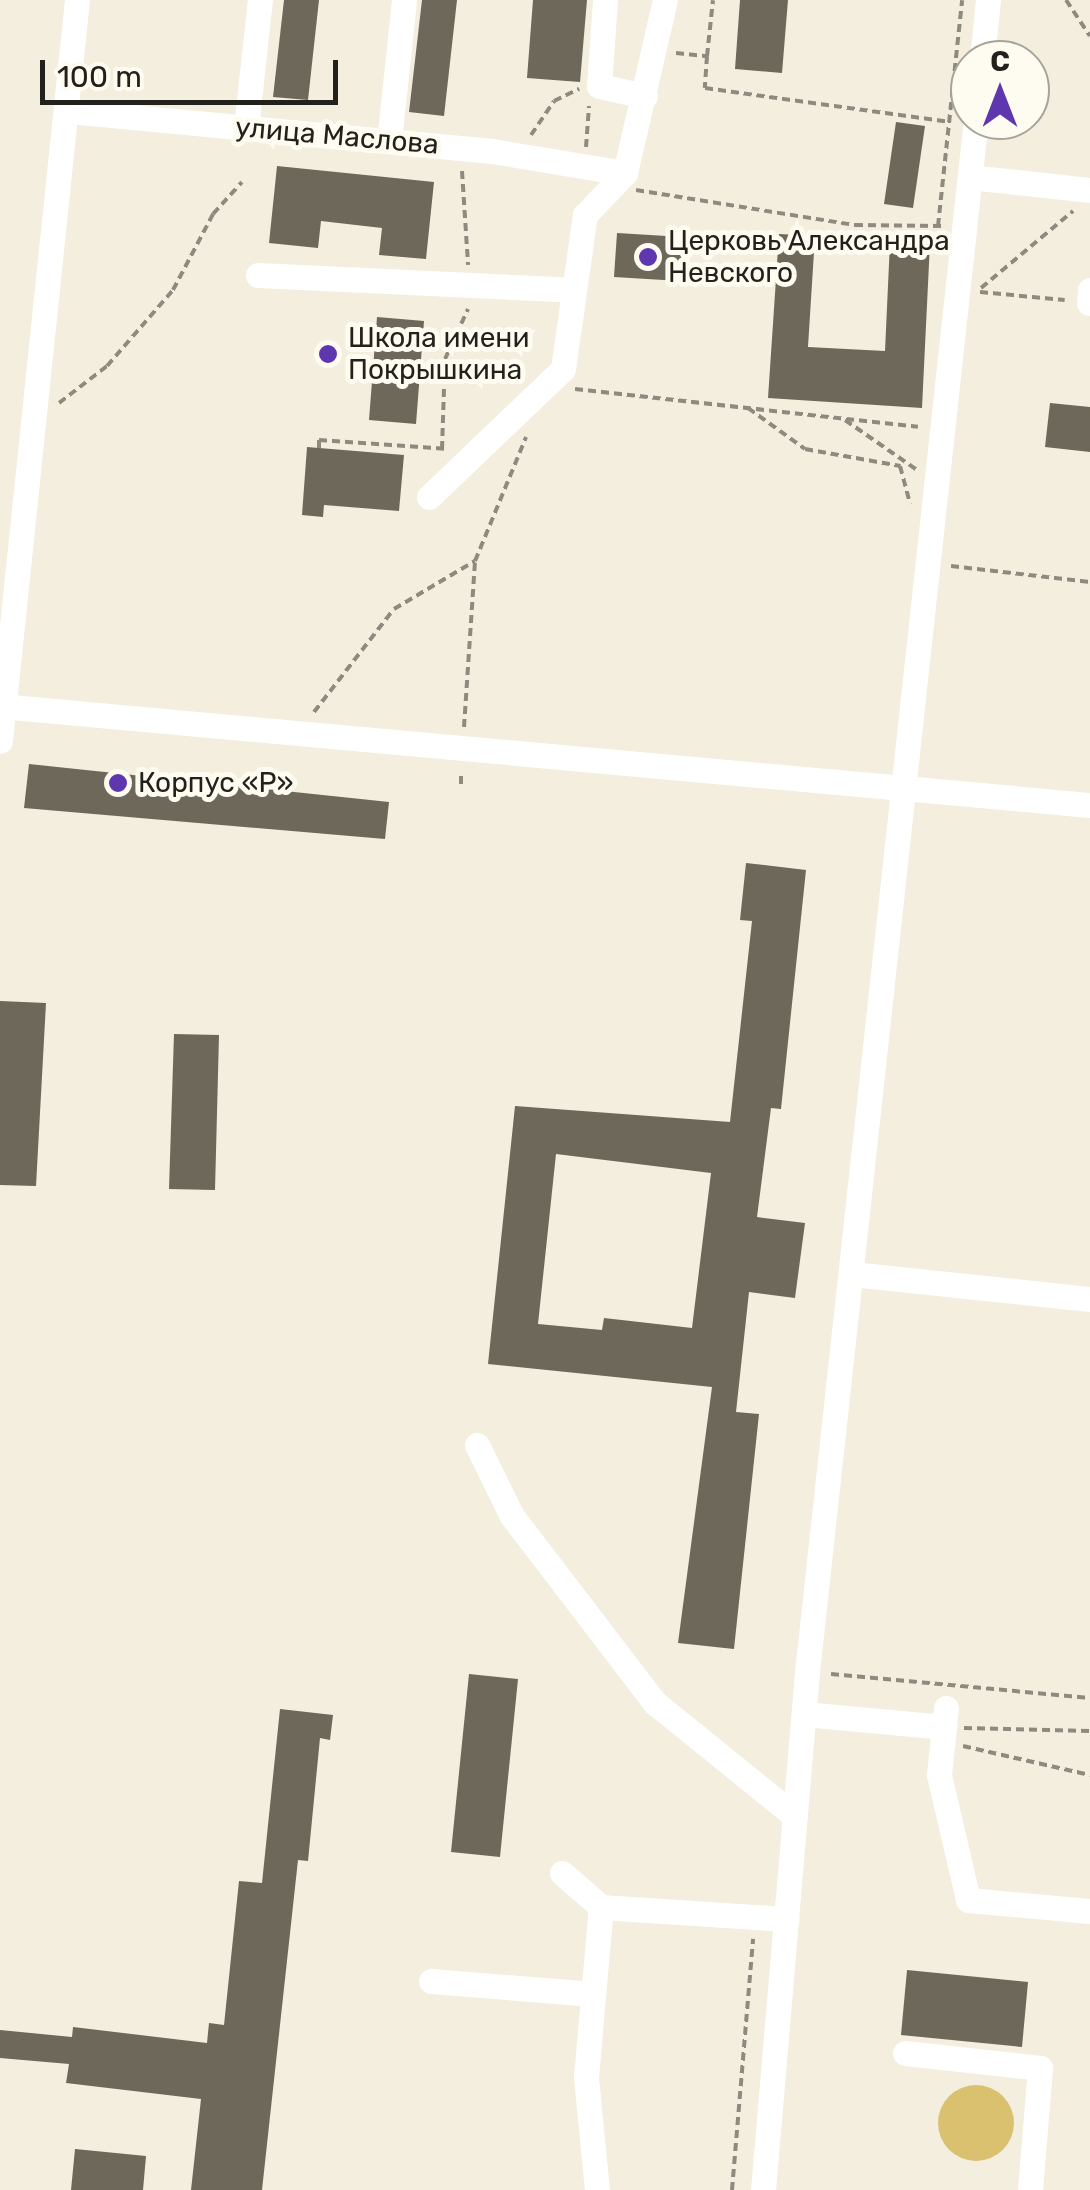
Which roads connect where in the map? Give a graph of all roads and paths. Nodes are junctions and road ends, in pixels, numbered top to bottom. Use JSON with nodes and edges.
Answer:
{"nodes":[{"id":1,"x":77,"y":0,"type":"edge"},
{"id":2,"x":260,"y":0,"type":"edge"},
{"id":3,"x":404,"y":0,"type":"edge"},
{"id":4,"x":605,"y":0,"type":"edge"},
{"id":5,"x":665,"y":0,"type":"edge"},
{"id":6,"x":713,"y":0,"type":"edge"},
{"id":7,"x":962,"y":0,"type":"edge"},
{"id":8,"x":988,"y":0,"type":"edge"},
{"id":9,"x":1066,"y":0,"type":"edge"},
{"id":10,"x":1090,"y":36,"type":"edge"},
{"id":11,"x":984,"y":40,"type":"edge"},
{"id":12,"x":655,"y":51,"type":"junction"},
{"id":13,"x":707,"y":56,"type":"junction"},
{"id":14,"x":599,"y":86,"type":"junction"},
{"id":15,"x":646,"y":96,"type":"junction"},
{"id":16,"x":69,"y":111,"type":"junction"},
{"id":17,"x":949,"y":122,"type":"junction"},
{"id":18,"x":246,"y":128,"type":"junction"},
{"id":19,"x":974,"y":140,"type":"edge"},
{"id":20,"x":389,"y":141,"type":"junction"},
{"id":21,"x":509,"y":155,"type":"junction"},
{"id":22,"x":604,"y":173,"type":"junction"},
{"id":23,"x":970,"y":177,"type":"junction"},
{"id":24,"x":242,"y":182,"type":"dead end"},
{"id":25,"x":1090,"y":190,"type":"edge"},
{"id":26,"x":1090,"y":202,"type":"edge"},
{"id":27,"x":938,"y":226,"type":"junction"},
{"id":28,"x":965,"y":228,"type":"junction"},
{"id":29,"x":258,"y":275,"type":"dead end"},
{"id":30,"x":574,"y":290,"type":"junction"},
{"id":31,"x":1090,"y":290,"type":"edge"},
{"id":32,"x":1089,"y":303,"type":"edge"},
{"id":33,"x":547,"y":386,"type":"junction"},
{"id":34,"x":748,"y":408,"type":"junction"},
{"id":35,"x":841,"y":418,"type":"junction"},
{"id":36,"x":35,"y":421,"type":"junction"},
{"id":37,"x":532,"y":421,"type":"dead end"},
{"id":38,"x":945,"y":430,"type":"junction"},
{"id":39,"x":319,"y":448,"type":"dead end"},
{"id":40,"x":456,"y":450,"type":"dead end"},
{"id":41,"x":900,"y":466,"type":"junction"},
{"id":42,"x":940,"y":476,"type":"junction"},
{"id":43,"x":429,"y":497,"type":"dead end"},
{"id":44,"x":475,"y":562,"type":"junction"},
{"id":45,"x":940,"y":570,"type":"junction"},
{"id":46,"x":1090,"y":582,"type":"edge"},
{"id":47,"x":2,"y":706,"type":"edge"},
{"id":48,"x":296,"y":720,"type":"dead end"},
{"id":49,"x":0,"y":741,"type":"edge"},
{"id":50,"x":474,"y":753,"type":"junction"},
{"id":51,"x":460,"y":784,"type":"dead end"},
{"id":52,"x":907,"y":790,"type":"junction"},
{"id":53,"x":1090,"y":806,"type":"edge"},
{"id":54,"x":852,"y":1274,"type":"junction"},
{"id":55,"x":1090,"y":1299,"type":"edge"},
{"id":56,"x":477,"y":1445,"type":"dead end"},
{"id":57,"x":804,"y":1714,"type":"junction"},
{"id":58,"x":944,"y":1726,"type":"junction"},
{"id":59,"x":1090,"y":1731,"type":"edge"},
{"id":60,"x":1090,"y":1774,"type":"edge"},
{"id":61,"x":795,"y":1816,"type":"junction"},
{"id":62,"x":562,"y":1873,"type":"dead end"},
{"id":63,"x":601,"y":1907,"type":"junction"},
{"id":64,"x":1090,"y":1911,"type":"edge"},
{"id":65,"x":754,"y":1916,"type":"junction"},
{"id":66,"x":787,"y":1919,"type":"junction"},
{"id":67,"x":431,"y":1981,"type":"dead end"},
{"id":68,"x":594,"y":1994,"type":"junction"},
{"id":69,"x":905,"y":2053,"type":"dead end"},
{"id":70,"x":597,"y":2190,"type":"edge"},
{"id":71,"x":732,"y":2190,"type":"edge"},
{"id":72,"x":764,"y":2190,"type":"edge"},
{"id":73,"x":1030,"y":2190,"type":"edge"}],
"edges":[{"from":1,"to":16,"type":"street"},
{"from":2,"to":18,"type":"street"},
{"from":3,"to":20,"type":"street"},
{"from":4,"to":14,"type":"street"},
{"from":5,"to":12,"type":"street"},
{"from":6,"to":13,"type":"path"},
{"from":7,"to":17,"type":"path"},
{"from":8,"to":11,"type":"street"},
{"from":9,"to":10,"type":"path"},
{"from":12,"to":13,"type":"path"},
{"from":12,"to":15,"type":"street"},
{"from":13,"to":17,"type":"path"},
{"from":14,"to":15,"type":"street"},
{"from":14,"to":21,"type":"path"},
{"from":14,"to":22,"type":"path"},
{"from":15,"to":22,"type":"street"},
{"from":16,"to":18,"type":"street","name":"улица Маслова"},
{"from":16,"to":36,"type":"street"},
{"from":17,"to":27,"type":"path"},
{"from":18,"to":20,"type":"street","name":"улица Маслова"},
{"from":19,"to":23,"type":"street"},
{"from":20,"to":21,"type":"street","name":"улица Маслова"},
{"from":21,"to":22,"type":"street","name":"улица Маслова"},
{"from":22,"to":27,"type":"path"},
{"from":22,"to":30,"type":"street"},
{"from":23,"to":25,"type":"street"},
{"from":23,"to":28,"type":"street"},
{"from":24,"to":36,"type":"path"},
{"from":26,"to":32,"type":"path"},
{"from":27,"to":28,"type":"path"},
{"from":28,"to":38,"type":"street"},
{"from":29,"to":30,"type":"street"},
{"from":30,"to":33,"type":"street"},
{"from":31,"to":32,"type":"street"},
{"from":33,"to":34,"type":"path"},
{"from":33,"to":43,"type":"street"},
{"from":34,"to":35,"type":"path"},
{"from":34,"to":41,"type":"path"},
{"from":35,"to":38,"type":"path"},
{"from":35,"to":41,"type":"path"},
{"from":36,"to":47,"type":"street"},
{"from":37,"to":44,"type":"path"},
{"from":38,"to":42,"type":"street"},
{"from":39,"to":40,"type":"path"},
{"from":41,"to":42,"type":"path"},
{"from":42,"to":45,"type":"street"},
{"from":44,"to":48,"type":"path"},
{"from":44,"to":50,"type":"path"},
{"from":45,"to":46,"type":"path"},
{"from":45,"to":52,"type":"street"},
{"from":47,"to":49,"type":"street"},
{"from":47,"to":50,"type":"street"},
{"from":50,"to":51,"type":"path"},
{"from":50,"to":52,"type":"street"},
{"from":52,"to":53,"type":"street"},
{"from":52,"to":54,"type":"street"},
{"from":54,"to":55,"type":"street"},
{"from":54,"to":57,"type":"street"},
{"from":56,"to":61,"type":"street"},
{"from":57,"to":58,"type":"street"},
{"from":57,"to":61,"type":"street"},
{"from":58,"to":59,"type":"path"},
{"from":58,"to":60,"type":"path"},
{"from":58,"to":64,"type":"street"},
{"from":61,"to":66,"type":"street"},
{"from":62,"to":63,"type":"street"},
{"from":63,"to":65,"type":"street"},
{"from":63,"to":68,"type":"street"},
{"from":65,"to":66,"type":"street"},
{"from":65,"to":71,"type":"path"},
{"from":66,"to":72,"type":"street"},
{"from":67,"to":68,"type":"street"},
{"from":68,"to":70,"type":"street"},
{"from":69,"to":73,"type":"street"}]}
